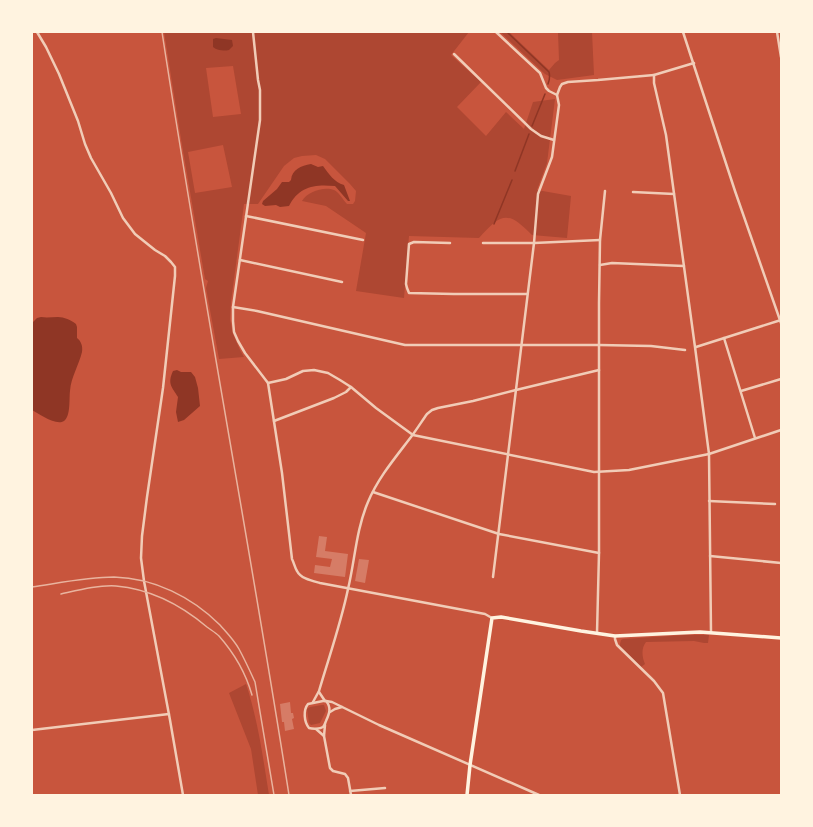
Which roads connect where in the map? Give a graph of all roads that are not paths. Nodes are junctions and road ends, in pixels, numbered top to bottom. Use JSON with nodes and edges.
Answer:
{"nodes":[{"id":1,"x":37,"y":32,"type":"edge"},
{"id":2,"x":253,"y":32,"type":"edge"},
{"id":3,"x":496,"y":32,"type":"edge"},
{"id":4,"x":683,"y":32,"type":"edge"},
{"id":5,"x":777,"y":32,"type":"edge"},
{"id":6,"x":454,"y":54,"type":"dead end"},
{"id":7,"x":781,"y":57,"type":"edge"},
{"id":8,"x":694,"y":64,"type":"junction"},
{"id":9,"x":654,"y":75,"type":"junction"},
{"id":10,"x":557,"y":94,"type":"junction"},
{"id":11,"x":554,"y":140,"type":"junction"},
{"id":12,"x":604,"y":191,"type":"dead end"},
{"id":13,"x":633,"y":192,"type":"dead end"},
{"id":14,"x":674,"y":194,"type":"junction"},
{"id":15,"x":246,"y":216,"type":"junction"},
{"id":16,"x":363,"y":240,"type":"dead end"},
{"id":17,"x":600,"y":240,"type":"junction"},
{"id":18,"x":450,"y":243,"type":"dead end"},
{"id":19,"x":534,"y":243,"type":"junction"},
{"id":20,"x":483,"y":244,"type":"dead end"},
{"id":21,"x":240,"y":260,"type":"junction"},
{"id":22,"x":600,"y":265,"type":"junction"},
{"id":23,"x":684,"y":266,"type":"junction"},
{"id":24,"x":342,"y":282,"type":"dead end"},
{"id":25,"x":527,"y":294,"type":"junction"},
{"id":26,"x":233,"y":307,"type":"junction"},
{"id":27,"x":781,"y":321,"type":"edge"},
{"id":28,"x":724,"y":338,"type":"junction"},
{"id":29,"x":521,"y":345,"type":"junction"},
{"id":30,"x":599,"y":345,"type":"junction"},
{"id":31,"x":695,"y":347,"type":"junction"},
{"id":32,"x":685,"y":350,"type":"dead end"},
{"id":33,"x":599,"y":370,"type":"junction"},
{"id":34,"x":781,"y":379,"type":"edge"},
{"id":35,"x":268,"y":383,"type":"junction"},
{"id":36,"x":351,"y":387,"type":"junction"},
{"id":37,"x":516,"y":390,"type":"junction"},
{"id":38,"x":741,"y":391,"type":"junction"},
{"id":39,"x":274,"y":421,"type":"junction"},
{"id":40,"x":781,"y":430,"type":"edge"},
{"id":41,"x":413,"y":435,"type":"junction"},
{"id":42,"x":755,"y":438,"type":"junction"},
{"id":43,"x":708,"y":454,"type":"junction"},
{"id":44,"x":509,"y":455,"type":"junction"},
{"id":45,"x":599,"y":472,"type":"junction"},
{"id":46,"x":373,"y":492,"type":"junction"},
{"id":47,"x":709,"y":501,"type":"junction"},
{"id":48,"x":775,"y":504,"type":"dead end"},
{"id":49,"x":499,"y":534,"type":"junction"},
{"id":50,"x":599,"y":553,"type":"junction"},
{"id":51,"x":710,"y":556,"type":"junction"},
{"id":52,"x":781,"y":563,"type":"edge"},
{"id":53,"x":493,"y":577,"type":"dead end"},
{"id":54,"x":349,"y":588,"type":"junction"},
{"id":55,"x":492,"y":618,"type":"junction"},
{"id":56,"x":711,"y":632,"type":"junction"},
{"id":57,"x":597,"y":634,"type":"junction"},
{"id":58,"x":615,"y":636,"type":"junction"},
{"id":59,"x":781,"y":638,"type":"edge"},
{"id":60,"x":319,"y":691,"type":"junction"},
{"id":61,"x":326,"y":701,"type":"junction"},
{"id":62,"x":313,"y":702,"type":"junction"},
{"id":63,"x":342,"y":707,"type":"junction"},
{"id":64,"x":330,"y":712,"type":"junction"},
{"id":65,"x":169,"y":714,"type":"junction"},
{"id":66,"x":325,"y":725,"type":"junction"},
{"id":67,"x":314,"y":729,"type":"junction"},
{"id":68,"x":32,"y":730,"type":"edge"},
{"id":69,"x":324,"y":736,"type":"junction"},
{"id":70,"x":470,"y":765,"type":"junction"},
{"id":71,"x":384,"y":788,"type":"dead end"},
{"id":72,"x":350,"y":793,"type":"edge"},
{"id":73,"x":183,"y":795,"type":"edge"},
{"id":74,"x":468,"y":795,"type":"edge"},
{"id":75,"x":539,"y":795,"type":"edge"},
{"id":76,"x":680,"y":795,"type":"edge"}],
"edges":[{"from":1,"to":65,"type":"street"},
{"from":2,"to":15,"type":"street"},
{"from":3,"to":10,"type":"street"},
{"from":4,"to":8,"type":"street"},
{"from":5,"to":7,"type":"street"},
{"from":6,"to":11,"type":"street"},
{"from":8,"to":9,"type":"street"},
{"from":8,"to":27,"type":"street"},
{"from":9,"to":10,"type":"street"},
{"from":9,"to":14,"type":"street"},
{"from":10,"to":11,"type":"street"},
{"from":11,"to":19,"type":"street"},
{"from":12,"to":17,"type":"street"},
{"from":13,"to":14,"type":"street"},
{"from":14,"to":23,"type":"street"},
{"from":15,"to":16,"type":"street"},
{"from":15,"to":21,"type":"street"},
{"from":17,"to":19,"type":"street"},
{"from":17,"to":22,"type":"street"},
{"from":18,"to":25,"type":"street"},
{"from":19,"to":20,"type":"street"},
{"from":19,"to":25,"type":"street"},
{"from":21,"to":24,"type":"street"},
{"from":21,"to":26,"type":"street"},
{"from":22,"to":23,"type":"street"},
{"from":22,"to":30,"type":"street"},
{"from":23,"to":31,"type":"street"},
{"from":25,"to":29,"type":"street"},
{"from":26,"to":29,"type":"street"},
{"from":26,"to":35,"type":"street"},
{"from":27,"to":28,"type":"street"},
{"from":28,"to":31,"type":"street"},
{"from":28,"to":38,"type":"street"},
{"from":29,"to":30,"type":"street"},
{"from":29,"to":37,"type":"street"},
{"from":30,"to":32,"type":"street"},
{"from":30,"to":33,"type":"street"},
{"from":31,"to":43,"type":"street"},
{"from":33,"to":37,"type":"street"},
{"from":33,"to":45,"type":"street"},
{"from":34,"to":38,"type":"street"},
{"from":35,"to":36,"type":"street"},
{"from":35,"to":39,"type":"street"},
{"from":36,"to":39,"type":"street"},
{"from":36,"to":41,"type":"street"},
{"from":37,"to":41,"type":"street"},
{"from":37,"to":44,"type":"street"},
{"from":38,"to":42,"type":"street"},
{"from":39,"to":54,"type":"street"},
{"from":40,"to":42,"type":"street"},
{"from":41,"to":44,"type":"street"},
{"from":41,"to":46,"type":"street"},
{"from":42,"to":43,"type":"street"},
{"from":43,"to":45,"type":"street"},
{"from":43,"to":47,"type":"street"},
{"from":44,"to":45,"type":"street"},
{"from":44,"to":49,"type":"street"},
{"from":45,"to":50,"type":"street"},
{"from":46,"to":49,"type":"street"},
{"from":46,"to":54,"type":"street"},
{"from":47,"to":48,"type":"street"},
{"from":47,"to":51,"type":"street"},
{"from":49,"to":50,"type":"street"},
{"from":49,"to":53,"type":"street"},
{"from":50,"to":57,"type":"street"},
{"from":51,"to":52,"type":"street"},
{"from":51,"to":56,"type":"street"},
{"from":54,"to":55,"type":"street"},
{"from":54,"to":60,"type":"street"},
{"from":55,"to":57,"type":"main road"},
{"from":55,"to":70,"type":"main road"},
{"from":56,"to":58,"type":"main road"},
{"from":56,"to":59,"type":"main road"},
{"from":57,"to":58,"type":"main road"},
{"from":58,"to":76,"type":"street"},
{"from":60,"to":61,"type":"street"},
{"from":60,"to":62,"type":"street"},
{"from":61,"to":62,"type":"street"},
{"from":61,"to":63,"type":"street"},
{"from":61,"to":64,"type":"street"},
{"from":62,"to":67,"type":"street"},
{"from":63,"to":64,"type":"street"},
{"from":63,"to":70,"type":"street"},
{"from":64,"to":66,"type":"street"},
{"from":65,"to":68,"type":"street"},
{"from":65,"to":73,"type":"street"},
{"from":66,"to":67,"type":"street"},
{"from":66,"to":69,"type":"street"},
{"from":67,"to":69,"type":"street"},
{"from":69,"to":72,"type":"street"},
{"from":70,"to":74,"type":"main road"},
{"from":70,"to":75,"type":"street"},
{"from":71,"to":72,"type":"street"}]}
